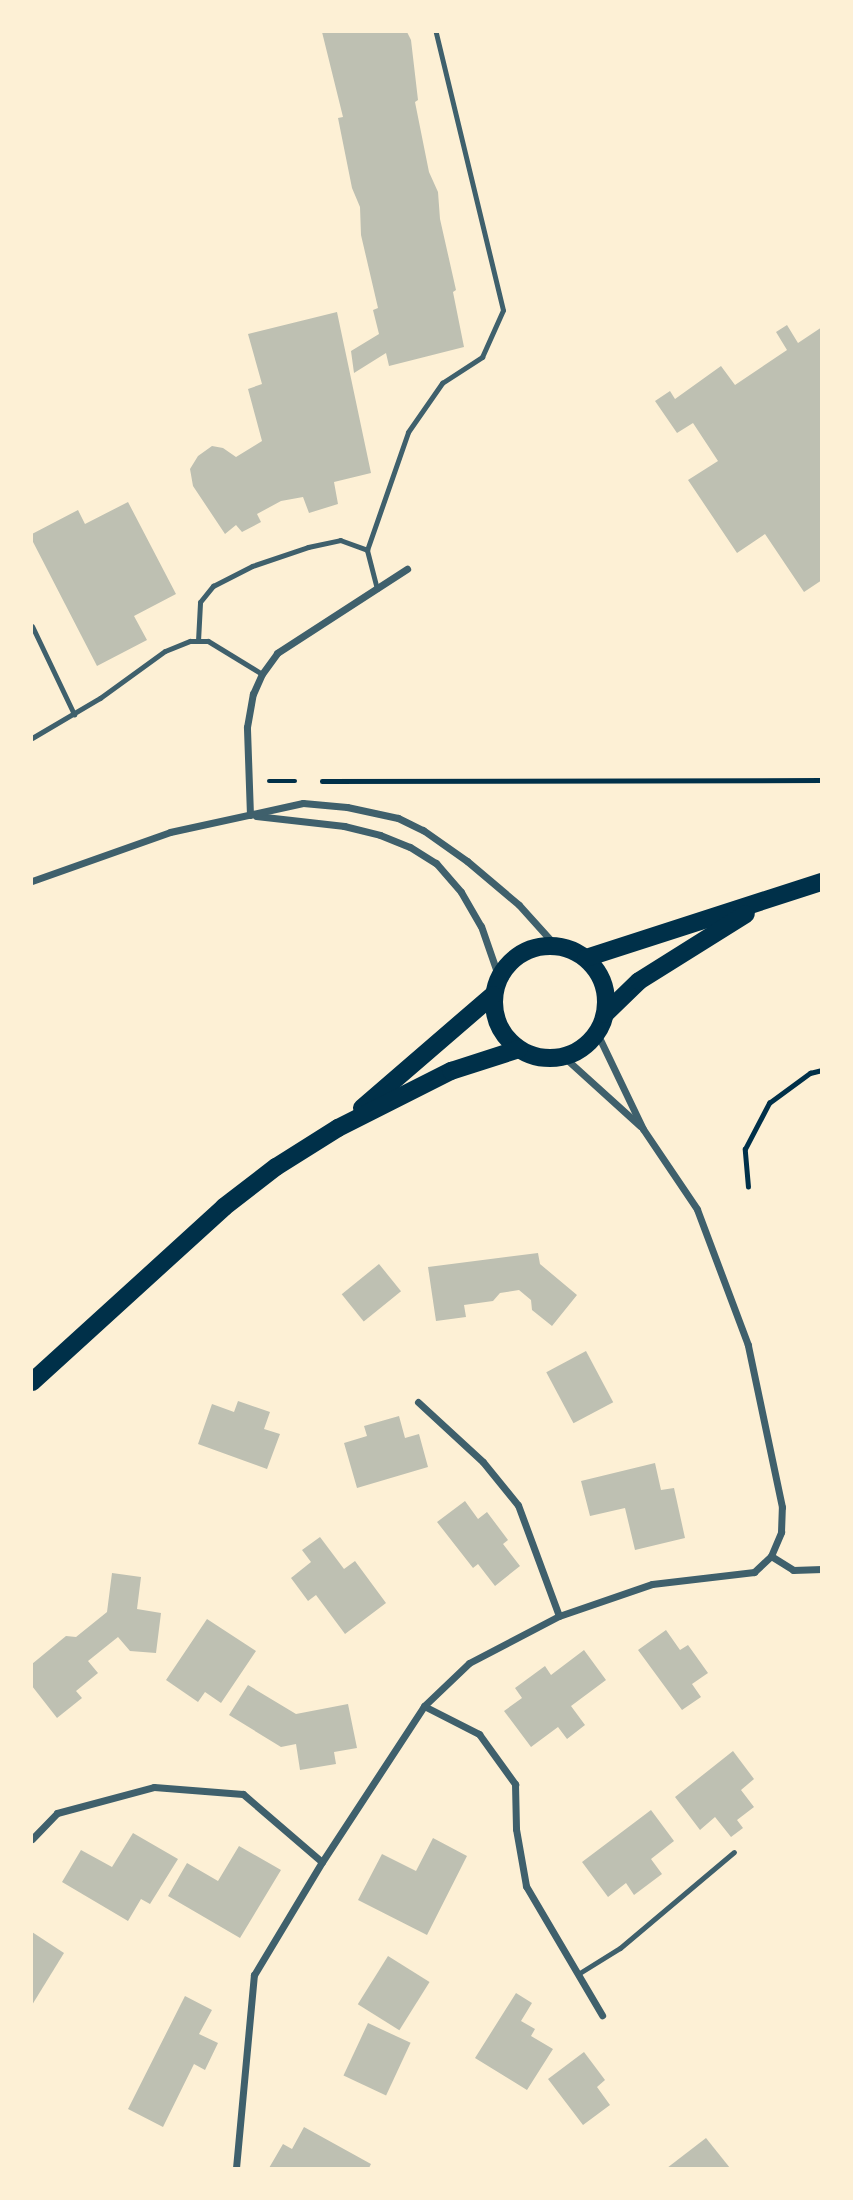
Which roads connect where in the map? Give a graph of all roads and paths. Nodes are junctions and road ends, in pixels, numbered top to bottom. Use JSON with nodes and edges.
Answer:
{"nodes":[{"id":1,"x":436,"y":32,"type":"edge"},
{"id":2,"x":367,"y":550,"type":"junction"},
{"id":3,"x":407,"y":569,"type":"dead end"},
{"id":4,"x":377,"y":589,"type":"junction"},
{"id":5,"x":32,"y":626,"type":"edge"},
{"id":6,"x":198,"y":640,"type":"junction"},
{"id":7,"x":262,"y":674,"type":"junction"},
{"id":8,"x":75,"y":714,"type":"junction"},
{"id":9,"x":32,"y":738,"type":"edge"},
{"id":10,"x":821,"y":780,"type":"edge"},
{"id":11,"x":247,"y":781,"type":"junction"},
{"id":12,"x":302,"y":781,"type":"dead end"},
{"id":13,"x":316,"y":781,"type":"dead end"},
{"id":14,"x":250,"y":816,"type":"junction"},
{"id":15,"x":32,"y":881,"type":"edge"},
{"id":16,"x":821,"y":882,"type":"edge"},
{"id":17,"x":767,"y":901,"type":"junction"},
{"id":18,"x":555,"y":945,"type":"junction"},
{"id":19,"x":586,"y":958,"type":"junction"},
{"id":20,"x":498,"y":975,"type":"junction"},
{"id":21,"x":494,"y":995,"type":"junction"},
{"id":22,"x":605,"y":1014,"type":"junction"},
{"id":23,"x":597,"y":1033,"type":"junction"},
{"id":24,"x":519,"y":1049,"type":"junction"},
{"id":25,"x":564,"y":1057,"type":"junction"},
{"id":26,"x":821,"y":1070,"type":"edge"},
{"id":27,"x":338,"y":1128,"type":"junction"},
{"id":28,"x":643,"y":1129,"type":"junction"},
{"id":29,"x":748,"y":1187,"type":"dead end"},
{"id":30,"x":32,"y":1382,"type":"edge"},
{"id":31,"x":418,"y":1402,"type":"dead end"},
{"id":32,"x":771,"y":1556,"type":"junction"},
{"id":33,"x":821,"y":1569,"type":"edge"},
{"id":34,"x":559,"y":1616,"type":"junction"},
{"id":35,"x":424,"y":1706,"type":"junction"},
{"id":36,"x":32,"y":1839,"type":"edge"},
{"id":37,"x":734,"y":1852,"type":"dead end"},
{"id":38,"x":322,"y":1861,"type":"junction"},
{"id":39,"x":578,"y":1974,"type":"junction"},
{"id":40,"x":602,"y":2015,"type":"dead end"},
{"id":41,"x":236,"y":2168,"type":"edge"}],
"edges":[{"from":1,"to":2,"type":"lane"},
{"from":2,"to":4,"type":"lane"},
{"from":2,"to":6,"type":"lane"},
{"from":3,"to":4,"type":"street"},
{"from":4,"to":7,"type":"street"},
{"from":5,"to":8,"type":"lane"},
{"from":6,"to":7,"type":"lane"},
{"from":6,"to":8,"type":"lane"},
{"from":7,"to":11,"type":"street"},
{"from":8,"to":9,"type":"lane"},
{"from":10,"to":13,"type":"path"},
{"from":11,"to":12,"type":"path"},
{"from":11,"to":14,"type":"street"},
{"from":14,"to":15,"type":"street"},
{"from":14,"to":18,"type":"street"},
{"from":14,"to":20,"type":"street"},
{"from":16,"to":17,"type":"main road"},
{"from":17,"to":19,"type":"main road"},
{"from":17,"to":22,"type":"main road"},
{"from":18,"to":19,"type":"main road"},
{"from":18,"to":20,"type":"main road"},
{"from":19,"to":22,"type":"main road"},
{"from":20,"to":21,"type":"main road"},
{"from":21,"to":24,"type":"main road"},
{"from":21,"to":27,"type":"main road"},
{"from":22,"to":23,"type":"main road"},
{"from":23,"to":25,"type":"main road"},
{"from":23,"to":28,"type":"street"},
{"from":24,"to":25,"type":"main road"},
{"from":24,"to":27,"type":"main road"},
{"from":25,"to":28,"type":"street"},
{"from":26,"to":29,"type":"path"},
{"from":27,"to":30,"type":"main road"},
{"from":28,"to":32,"type":"street"},
{"from":31,"to":34,"type":"street"},
{"from":32,"to":33,"type":"street"},
{"from":32,"to":34,"type":"street"},
{"from":34,"to":35,"type":"street"},
{"from":35,"to":38,"type":"street"},
{"from":35,"to":39,"type":"street"},
{"from":36,"to":38,"type":"street"},
{"from":37,"to":39,"type":"lane"},
{"from":38,"to":41,"type":"street"},
{"from":39,"to":40,"type":"street"}]}
